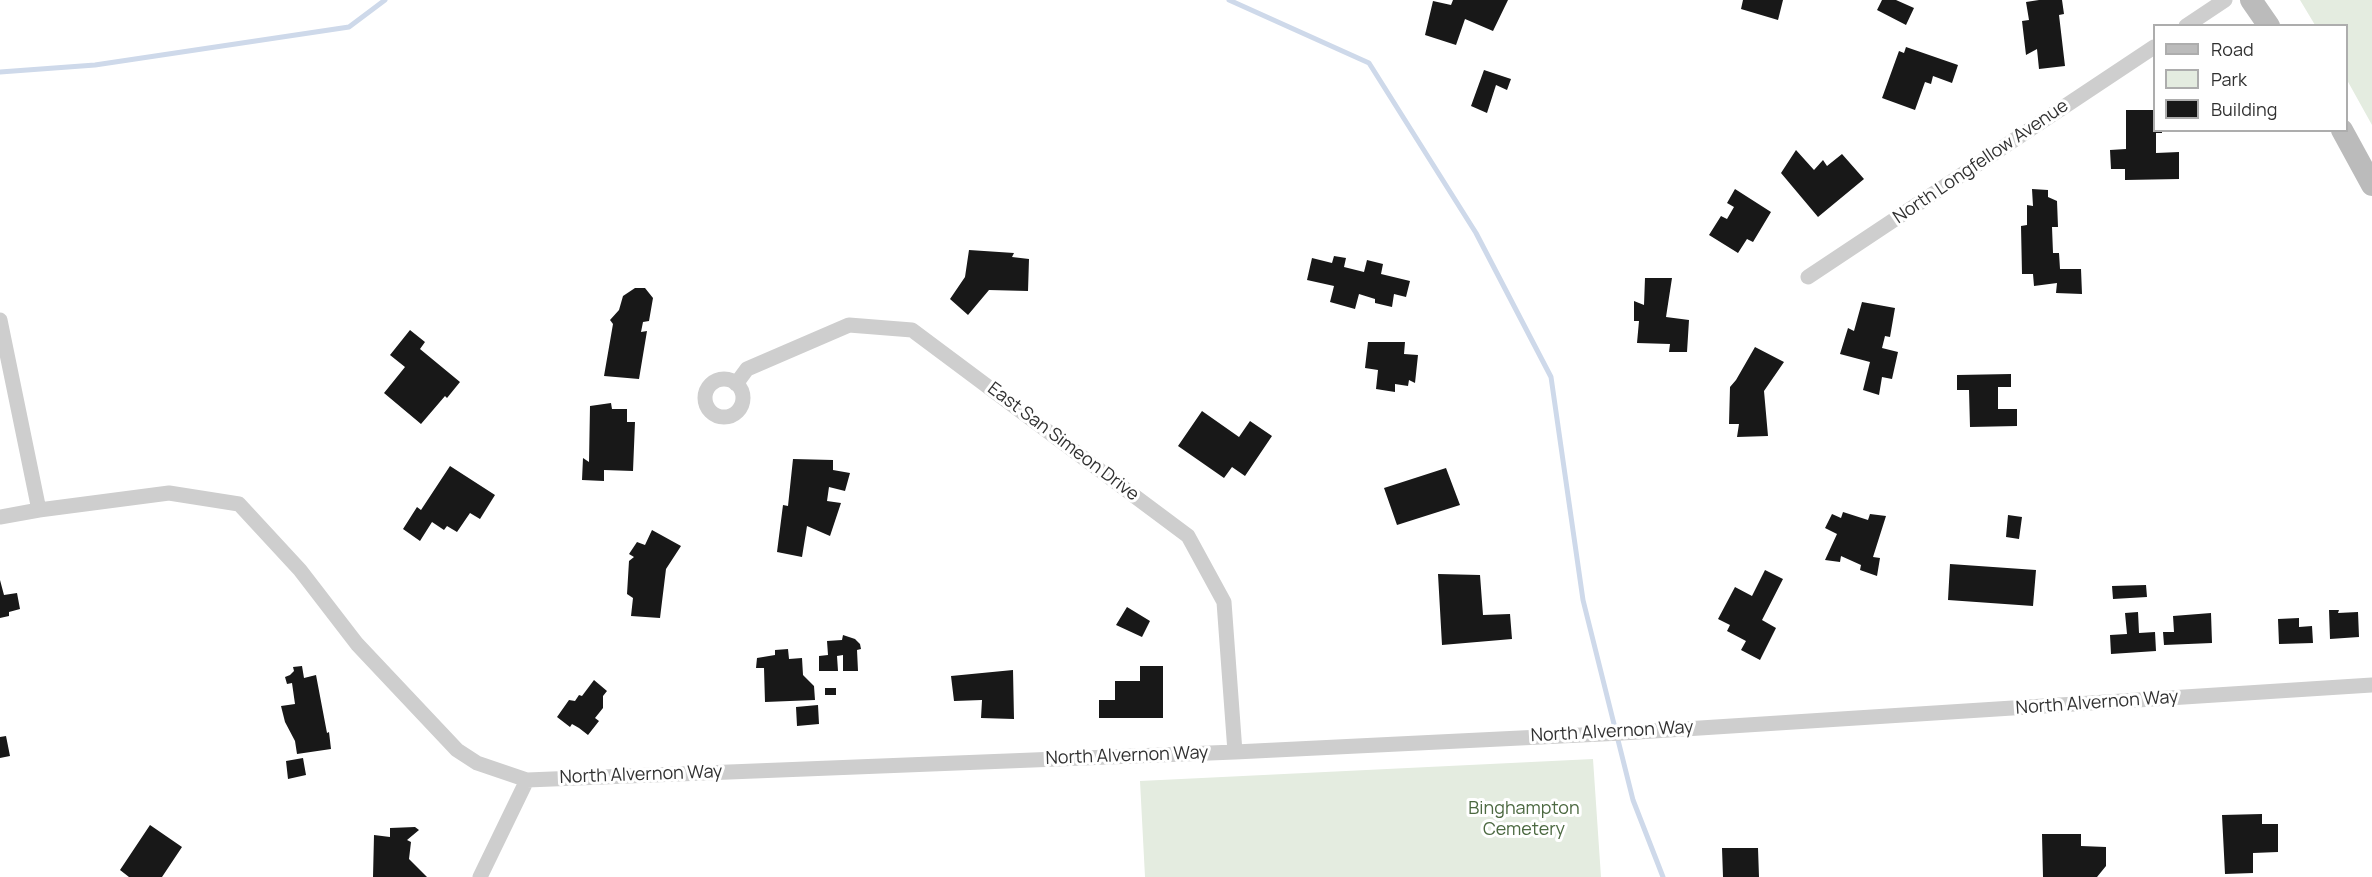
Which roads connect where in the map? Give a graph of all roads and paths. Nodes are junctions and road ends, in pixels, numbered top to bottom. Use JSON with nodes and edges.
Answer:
{"nodes":[{"id":1,"x":2225,"y":0,"type":"edge"},
{"id":2,"x":2251,"y":0,"type":"edge"},
{"id":3,"x":2189,"y":24,"type":"edge"},
{"id":4,"x":2268,"y":24,"type":"edge"},
{"id":5,"x":2153,"y":48,"type":"edge"},
{"id":6,"x":2343,"y":132,"type":"edge"},
{"id":7,"x":2372,"y":185,"type":"edge"},
{"id":8,"x":1808,"y":277,"type":"dead end"},
{"id":9,"x":0,"y":320,"type":"edge"},
{"id":10,"x":736,"y":384,"type":"dead end"},
{"id":11,"x":39,"y":510,"type":"junction"},
{"id":12,"x":0,"y":517,"type":"edge"},
{"id":13,"x":2372,"y":685,"type":"edge"},
{"id":14,"x":1235,"y":752,"type":"junction"},
{"id":15,"x":527,"y":780,"type":"junction"},
{"id":16,"x":480,"y":877,"type":"edge"}],
"edges":[{"from":1,"to":3,"type":"street"},
{"from":2,"to":4,"type":"street"},
{"from":5,"to":8,"type":"street","name":"North Longfellow Avenue"},
{"from":6,"to":7,"type":"street"},
{"from":9,"to":11,"type":"street"},
{"from":10,"to":14,"type":"street","name":"East San Simeon Drive"},
{"from":11,"to":12,"type":"street","name":"North Alvernon Way"},
{"from":11,"to":15,"type":"street","name":"North Alvernon Way"},
{"from":13,"to":14,"type":"street","name":"North Alvernon Way"},
{"from":14,"to":15,"type":"street","name":"North Alvernon Way"},
{"from":15,"to":16,"type":"street"}]}
